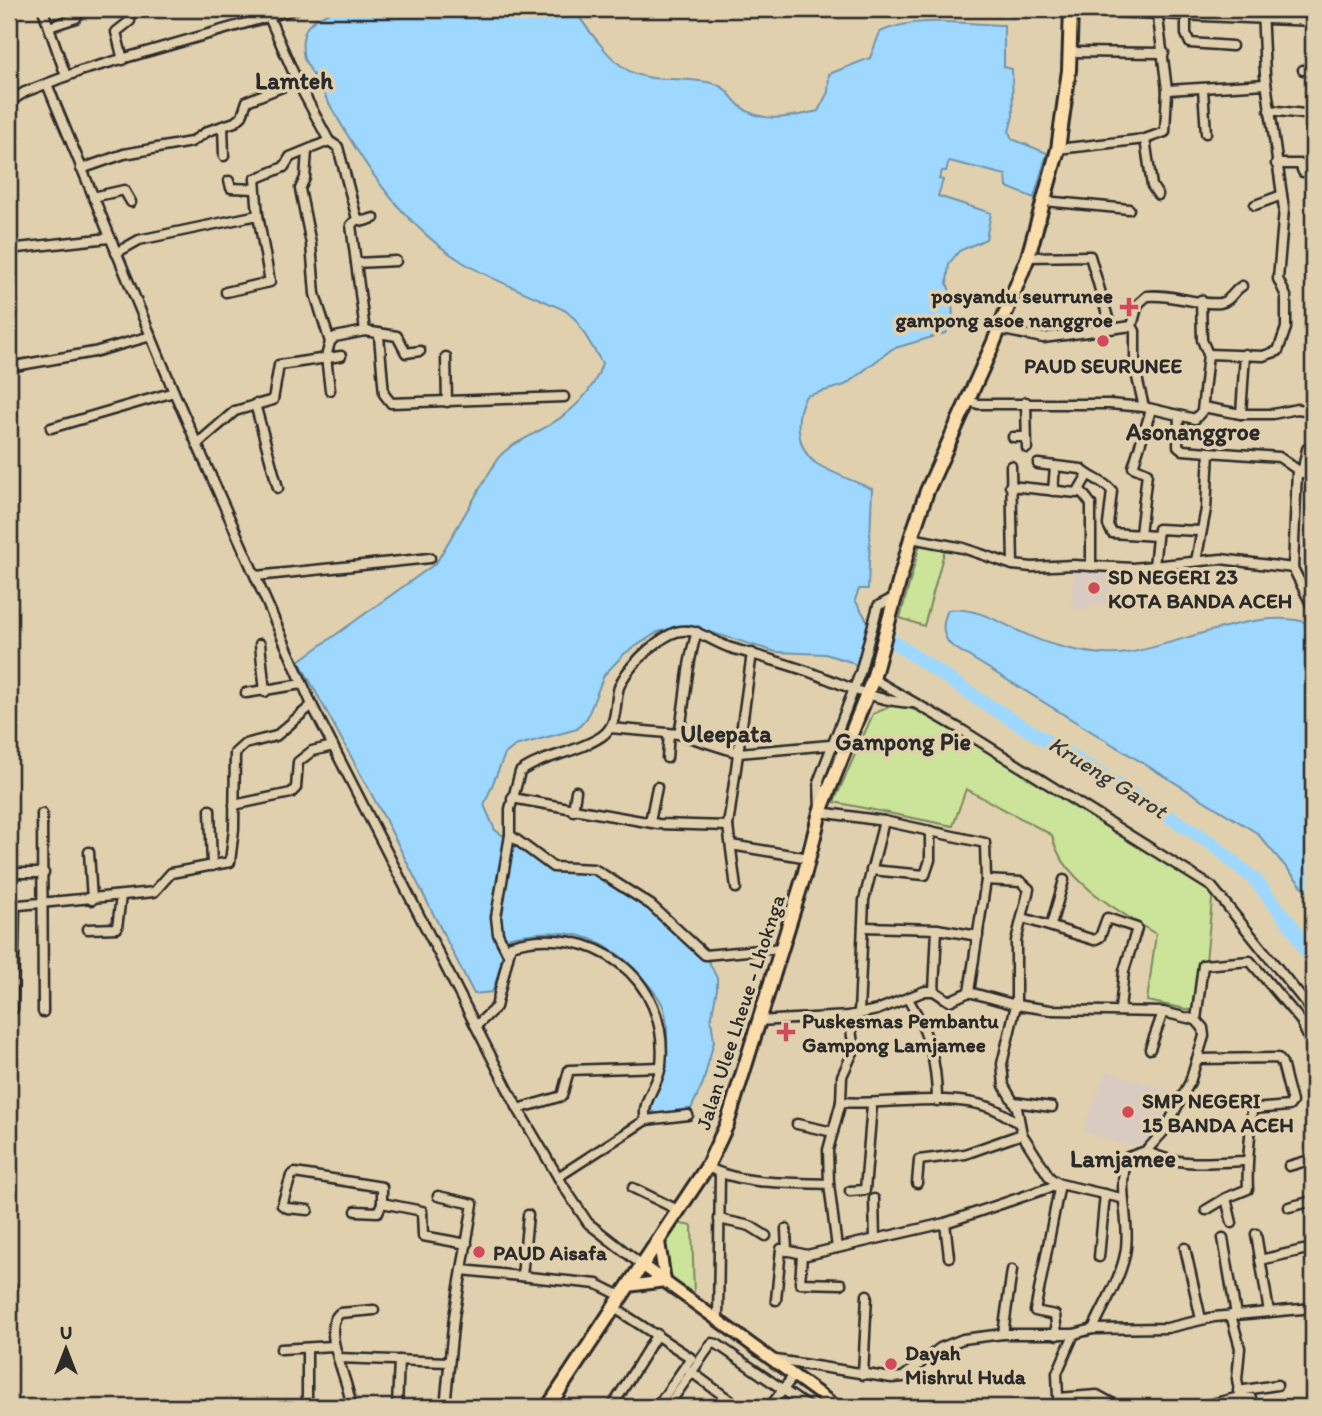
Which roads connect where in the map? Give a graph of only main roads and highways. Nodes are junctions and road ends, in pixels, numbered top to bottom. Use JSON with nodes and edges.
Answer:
{"nodes":[{"id":1,"x":1071,"y":10,"type":"edge"},
{"id":2,"x":659,"y":1242,"type":"junction"},
{"id":3,"x":642,"y":1265,"type":"junction"},
{"id":4,"x":665,"y":1282,"type":"junction"},
{"id":5,"x":624,"y":1291,"type":"junction"},
{"id":6,"x":548,"y":1407,"type":"edge"},
{"id":7,"x":837,"y":1407,"type":"edge"}],
"edges":[{"from":1,"to":2,"type":"highway","name":"Jalan Ulee Lheue - Lhoknga"},
{"from":2,"to":3,"type":"highway","name":"Jalan Ulee Lheue - Lhoknga"},
{"from":2,"to":4,"type":"main road"},
{"from":3,"to":4,"type":"main road"},
{"from":3,"to":5,"type":"highway","name":"Jalan Ulee Lheue - Lhoknga"},
{"from":4,"to":5,"type":"main road"},
{"from":4,"to":7,"type":"main road"},
{"from":5,"to":6,"type":"highway","name":"Jalan Ulee Lheue - Lhoknga"}]}
